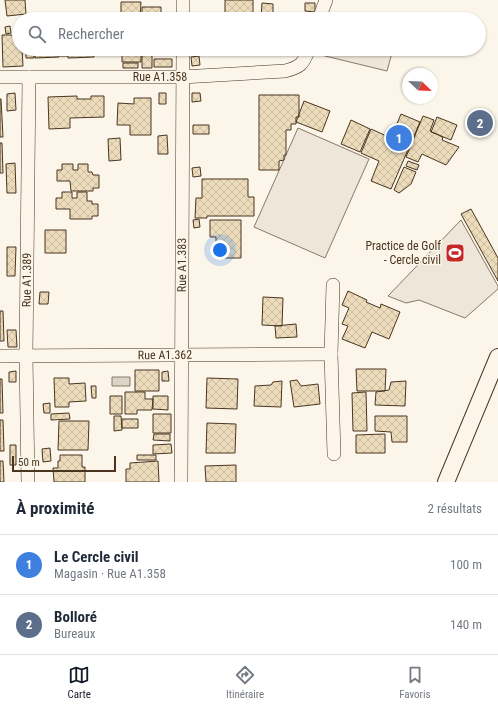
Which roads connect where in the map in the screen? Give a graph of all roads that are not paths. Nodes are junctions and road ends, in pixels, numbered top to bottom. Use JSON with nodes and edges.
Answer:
{"nodes":[{"id":1,"x":183,"y":0,"type":"edge"},
{"id":2,"x":326,"y":0,"type":"edge"},
{"id":3,"x":183,"y":12,"type":"edge"},
{"id":4,"x":322,"y":12,"type":"edge"},
{"id":5,"x":183,"y":56,"type":"edge"},
{"id":6,"x":306,"y":56,"type":"edge"},
{"id":7,"x":0,"y":77,"type":"edge"},
{"id":8,"x":29,"y":77,"type":"junction"},
{"id":9,"x":182,"y":78,"type":"junction"},
{"id":10,"x":333,"y":285,"type":"dead end"},
{"id":11,"x":330,"y":354,"type":"junction"},
{"id":12,"x":0,"y":356,"type":"edge"},
{"id":13,"x":26,"y":356,"type":"junction"},
{"id":14,"x":182,"y":356,"type":"junction"},
{"id":15,"x":498,"y":357,"type":"edge"},
{"id":16,"x":334,"y":454,"type":"dead end"},
{"id":17,"x":28,"y":482,"type":"edge"},
{"id":18,"x":181,"y":482,"type":"edge"},
{"id":19,"x":446,"y":482,"type":"edge"}],
"edges":[{"from":1,"to":3,"type":"street"},
{"from":2,"to":4,"type":"street"},
{"from":5,"to":9,"type":"street","name":"Rue A1.383"},
{"from":6,"to":9,"type":"street","name":"Rue A1.358"},
{"from":7,"to":8,"type":"street","name":"Rue A1.358"},
{"from":8,"to":9,"type":"street","name":"Rue A1.358"},
{"from":8,"to":13,"type":"street","name":"Rue A1.389"},
{"from":9,"to":14,"type":"street","name":"Rue A1.383"},
{"from":10,"to":11,"type":"street"},
{"from":11,"to":14,"type":"street","name":"Rue A1.362"},
{"from":11,"to":16,"type":"street"},
{"from":12,"to":13,"type":"street","name":"Rue A1.362"},
{"from":13,"to":14,"type":"street","name":"Rue A1.362"},
{"from":13,"to":17,"type":"street","name":"Rue A1.389"},
{"from":14,"to":18,"type":"street","name":"Rue A1.383"},
{"from":15,"to":19,"type":"street"}]}
